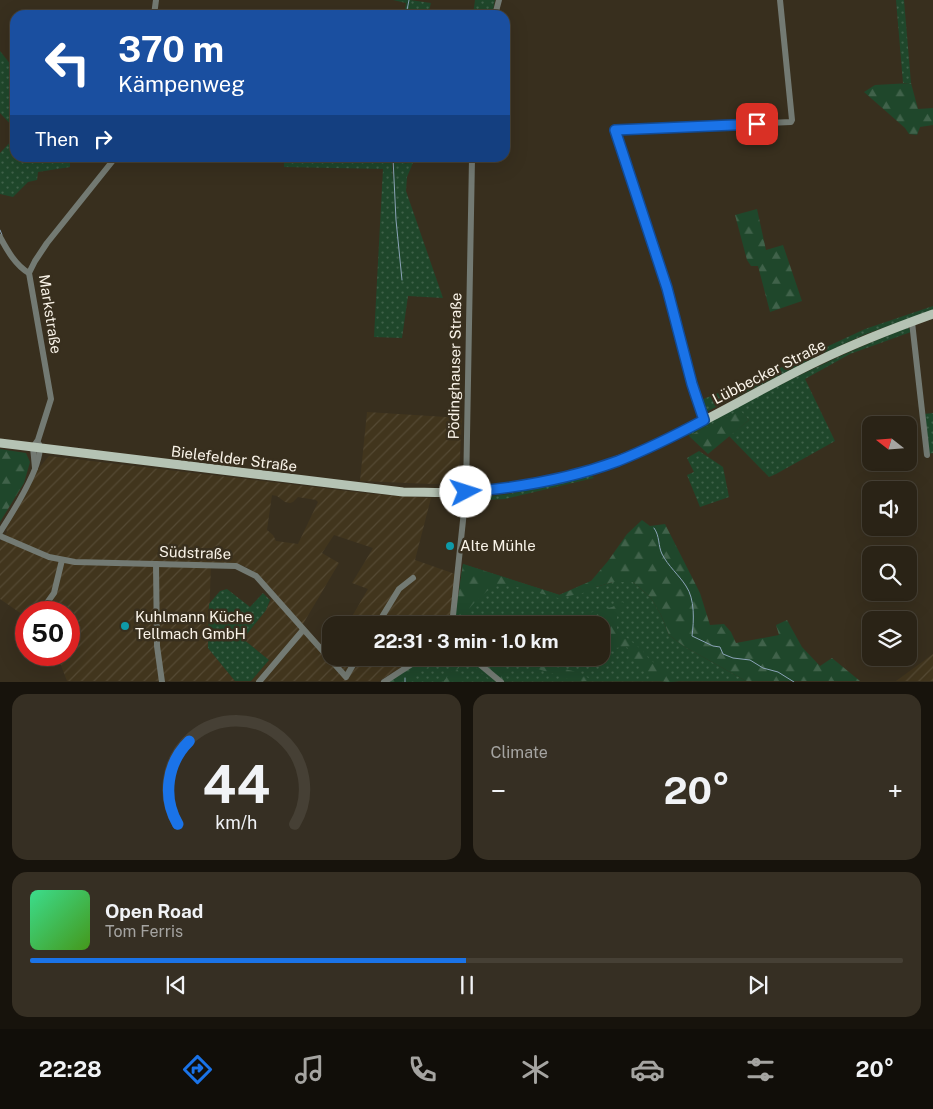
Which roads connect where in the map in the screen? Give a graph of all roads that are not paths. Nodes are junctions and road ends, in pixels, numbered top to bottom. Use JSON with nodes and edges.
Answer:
{"nodes":[{"id":1,"x":780,"y":0,"type":"edge"},
{"id":2,"x":112,"y":162,"type":"edge"},
{"id":3,"x":472,"y":162,"type":"edge"},
{"id":4,"x":0,"y":236,"type":"edge"},
{"id":5,"x":30,"y":273,"type":"junction"},
{"id":6,"x":933,"y":314,"type":"edge"},
{"id":7,"x":912,"y":322,"type":"junction"},
{"id":8,"x":704,"y":420,"type":"junction"},
{"id":9,"x":0,"y":443,"type":"edge"},
{"id":10,"x":37,"y":445,"type":"junction"},
{"id":11,"x":927,"y":455,"type":"dead end"},
{"id":12,"x":466,"y":492,"type":"junction"},
{"id":13,"x":0,"y":534,"type":"edge"},
{"id":14,"x":62,"y":560,"type":"junction"},
{"id":15,"x":156,"y":564,"type":"junction"},
{"id":16,"x":413,"y":578,"type":"dead end"},
{"id":17,"x":49,"y":601,"type":"edge"},
{"id":18,"x":382,"y":616,"type":"edge"},
{"id":19,"x":453,"y":616,"type":"edge"},
{"id":20,"x":303,"y":630,"type":"junction"},
{"id":21,"x":322,"y":651,"type":"edge"},
{"id":22,"x":336,"y":666,"type":"edge"},
{"id":23,"x":352,"y":666,"type":"edge"},
{"id":24,"x":409,"y":666,"type":"edge"},
{"id":25,"x":482,"y":666,"type":"edge"},
{"id":26,"x":162,"y":682,"type":"edge"},
{"id":27,"x":259,"y":682,"type":"edge"},
{"id":28,"x":384,"y":682,"type":"edge"},
{"id":29,"x":501,"y":682,"type":"edge"}],
"edges":[{"from":1,"to":8,"type":"street"},
{"from":2,"to":5,"type":"street","name":"Markstraße"},
{"from":3,"to":12,"type":"street","name":"Pödinghauser Straße"},
{"from":4,"to":5,"type":"street"},
{"from":5,"to":10,"type":"street","name":"Markstraße"},
{"from":6,"to":7,"type":"main road","name":"Lübbecker Straße"},
{"from":7,"to":8,"type":"main road","name":"Lübbecker Straße"},
{"from":7,"to":11,"type":"street"},
{"from":8,"to":12,"type":"main road","name":"Lübbecker Straße"},
{"from":9,"to":10,"type":"main road","name":"Bielefelder Straße"},
{"from":10,"to":12,"type":"main road","name":"Bielefelder Straße"},
{"from":10,"to":13,"type":"street","name":"Markstraße"},
{"from":12,"to":19,"type":"street","name":"Pödinghauser Straße"},
{"from":13,"to":14,"type":"street","name":"Südstraße"},
{"from":14,"to":15,"type":"street","name":"Südstraße"},
{"from":14,"to":17,"type":"street"},
{"from":15,"to":20,"type":"street","name":"Südstraße"},
{"from":15,"to":26,"type":"street"},
{"from":16,"to":18,"type":"street"},
{"from":20,"to":21,"type":"street","name":"Südstraße"},
{"from":20,"to":27,"type":"street"},
{"from":22,"to":23,"type":"street","name":"Südstraße"},
{"from":24,"to":28,"type":"street"},
{"from":25,"to":29,"type":"street"}]}
